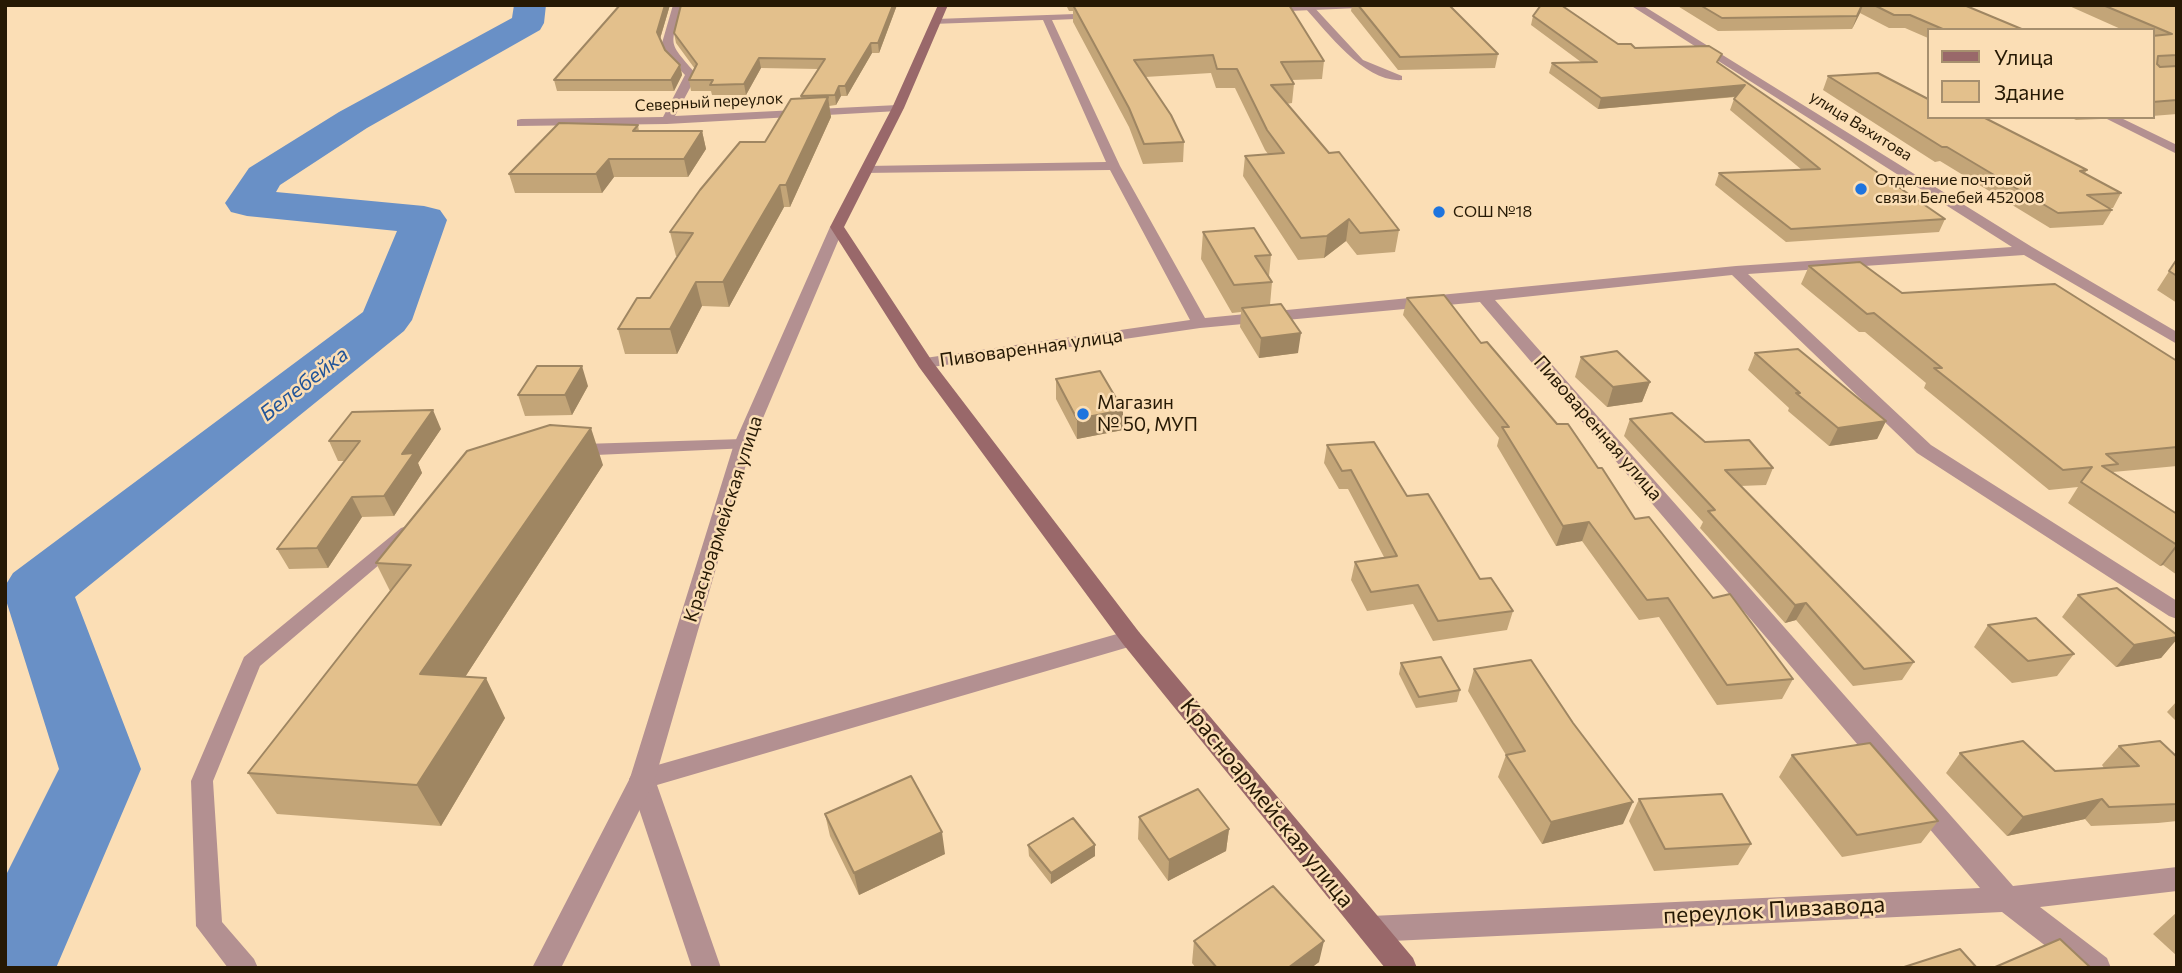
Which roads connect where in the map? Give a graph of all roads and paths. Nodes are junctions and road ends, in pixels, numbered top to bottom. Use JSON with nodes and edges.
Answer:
{"nodes":[{"id":1,"x":678,"y":5,"type":"edge"},
{"id":2,"x":1359,"y":5,"type":"edge"},
{"id":3,"x":1635,"y":5,"type":"edge"},
{"id":4,"x":1309,"y":8,"type":"junction"},
{"id":5,"x":1254,"y":10,"type":"edge"},
{"id":6,"x":940,"y":14,"type":"edge"},
{"id":7,"x":1115,"y":15,"type":"edge"},
{"id":8,"x":1046,"y":18,"type":"junction"},
{"id":9,"x":1398,"y":78,"type":"dead end"},
{"id":10,"x":898,"y":108,"type":"junction"},
{"id":11,"x":2113,"y":119,"type":"edge"},
{"id":12,"x":667,"y":121,"type":"junction"},
{"id":13,"x":521,"y":123,"type":"dead end"},
{"id":14,"x":2177,"y":150,"type":"edge"},
{"id":15,"x":1114,"y":166,"type":"junction"},
{"id":16,"x":867,"y":170,"type":"junction"},
{"id":17,"x":837,"y":227,"type":"junction"},
{"id":18,"x":2027,"y":250,"type":"junction"},
{"id":19,"x":1736,"y":270,"type":"junction"},
{"id":20,"x":1484,"y":297,"type":"junction"},
{"id":21,"x":1200,"y":323,"type":"junction"},
{"id":22,"x":2177,"y":340,"type":"edge"},
{"id":23,"x":925,"y":363,"type":"junction"},
{"id":24,"x":743,"y":444,"type":"junction"},
{"id":25,"x":558,"y":456,"type":"edge"},
{"id":26,"x":420,"y":520,"type":"edge"},
{"id":27,"x":2177,"y":611,"type":"edge"},
{"id":28,"x":1131,"y":639,"type":"junction"},
{"id":29,"x":642,"y":779,"type":"junction"},
{"id":30,"x":2177,"y":879,"type":"edge"},
{"id":31,"x":2007,"y":899,"type":"junction"},
{"id":32,"x":1371,"y":929,"type":"junction"},
{"id":33,"x":245,"y":968,"type":"edge"},
{"id":34,"x":546,"y":968,"type":"edge"},
{"id":35,"x":707,"y":968,"type":"edge"},
{"id":36,"x":1403,"y":968,"type":"edge"},
{"id":37,"x":2097,"y":968,"type":"edge"}],
"edges":[{"from":1,"to":12,"type":"street"},
{"from":2,"to":4,"type":"street"},
{"from":3,"to":18,"type":"street","name":"улица Вахитова"},
{"from":4,"to":5,"type":"street"},
{"from":4,"to":9,"type":"lane"},
{"from":6,"to":8,"type":"street"},
{"from":6,"to":10,"type":"main road","name":"Красноармейская улица"},
{"from":7,"to":8,"type":"street"},
{"from":8,"to":15,"type":"street"},
{"from":10,"to":12,"type":"street","name":"Северный переулок"},
{"from":10,"to":16,"type":"main road","name":"Красноармейская улица"},
{"from":11,"to":14,"type":"street"},
{"from":12,"to":13,"type":"street","name":"Северный переулок"},
{"from":15,"to":16,"type":"street"},
{"from":15,"to":21,"type":"street"},
{"from":16,"to":17,"type":"main road","name":"Красноармейская улица"},
{"from":17,"to":23,"type":"main road","name":"Красноармейская улица"},
{"from":17,"to":24,"type":"street","name":"Красноармейская улица"},
{"from":18,"to":19,"type":"street"},
{"from":18,"to":22,"type":"street","name":"улица Вахитова"},
{"from":19,"to":20,"type":"street"},
{"from":19,"to":27,"type":"street"},
{"from":20,"to":21,"type":"street","name":"Пивоваренная улица"},
{"from":20,"to":31,"type":"street","name":"Пивоваренная улица"},
{"from":21,"to":23,"type":"street","name":"Пивоваренная улица"},
{"from":23,"to":28,"type":"main road","name":"Красноармейская улица"},
{"from":24,"to":25,"type":"lane"},
{"from":24,"to":29,"type":"street","name":"Красноармейская улица"},
{"from":26,"to":33,"type":"lane"},
{"from":28,"to":29,"type":"street"},
{"from":28,"to":32,"type":"main road","name":"Красноармейская улица"},
{"from":29,"to":34,"type":"street","name":"Красноармейская улица"},
{"from":29,"to":35,"type":"street"},
{"from":30,"to":31,"type":"street","name":"переулок Пивзавода"},
{"from":31,"to":32,"type":"street","name":"переулок Пивзавода"},
{"from":31,"to":37,"type":"street","name":"Пивоваренная улица"},
{"from":32,"to":36,"type":"main road","name":"Красноармейская улица"}]}
